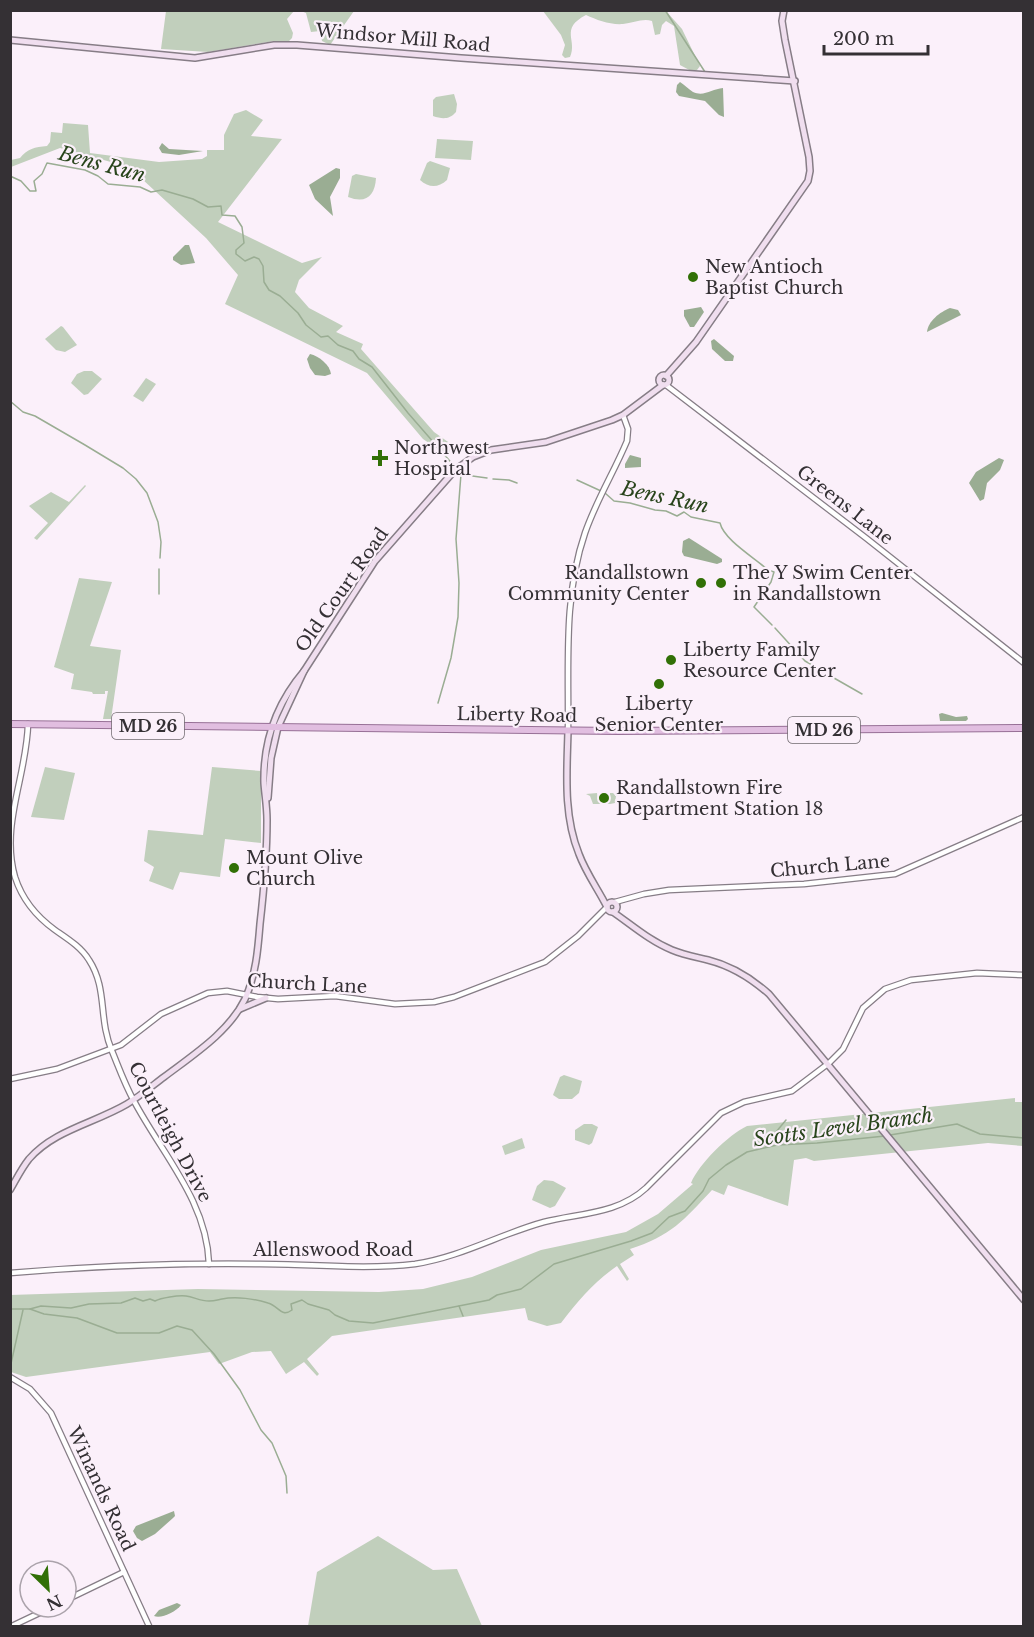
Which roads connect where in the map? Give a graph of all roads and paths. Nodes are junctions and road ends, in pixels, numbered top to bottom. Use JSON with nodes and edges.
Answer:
{"nodes":[{"id":1,"x":784,"y":10,"type":"edge"},
{"id":2,"x":10,"y":40,"type":"edge"},
{"id":3,"x":795,"y":81,"type":"junction"},
{"id":4,"x":665,"y":382,"type":"junction"},
{"id":5,"x":623,"y":415,"type":"junction"},
{"id":6,"x":1023,"y":663,"type":"edge"},
{"id":7,"x":10,"y":724,"type":"edge"},
{"id":8,"x":28,"y":724,"type":"junction"},
{"id":9,"x":274,"y":727,"type":"junction"},
{"id":10,"x":1023,"y":728,"type":"edge"},
{"id":11,"x":568,"y":731,"type":"junction"},
{"id":12,"x":1023,"y":817,"type":"edge"},
{"id":13,"x":612,"y":907,"type":"junction"},
{"id":14,"x":1023,"y":975,"type":"edge"},
{"id":15,"x":246,"y":995,"type":"junction"},
{"id":16,"x":266,"y":998,"type":"junction"},
{"id":17,"x":238,"y":1010,"type":"junction"},
{"id":18,"x":111,"y":1049,"type":"junction"},
{"id":19,"x":829,"y":1064,"type":"junction"},
{"id":20,"x":10,"y":1079,"type":"edge"},
{"id":21,"x":133,"y":1100,"type":"junction"},
{"id":22,"x":10,"y":1191,"type":"edge"},
{"id":23,"x":209,"y":1264,"type":"junction"},
{"id":24,"x":10,"y":1273,"type":"edge"},
{"id":25,"x":1023,"y":1300,"type":"edge"},
{"id":26,"x":10,"y":1377,"type":"edge"},
{"id":27,"x":124,"y":1572,"type":"junction"},
{"id":28,"x":78,"y":1594,"type":"edge"},
{"id":29,"x":27,"y":1619,"type":"edge"},
{"id":30,"x":12,"y":1626,"type":"edge"},
{"id":31,"x":149,"y":1626,"type":"edge"}],
"edges":[{"from":1,"to":3,"type":"main road","name":"Old Court Road"},
{"from":2,"to":3,"type":"main road","name":"Windsor Mill Road"},
{"from":3,"to":4,"type":"main road","name":"Old Court Road"},
{"from":4,"to":5,"type":"main road","name":"Old Court Road"},
{"from":4,"to":6,"type":"street","name":"Greens Lane"},
{"from":5,"to":9,"type":"main road","name":"Old Court Road"},
{"from":5,"to":11,"type":"street"},
{"from":7,"to":8,"type":"main road","name":"Liberty Road","number":"MD 26"},
{"from":8,"to":9,"type":"main road","name":"Liberty Road","number":"MD 26"},
{"from":8,"to":18,"type":"street","name":"Courtleigh Drive"},
{"from":9,"to":11,"type":"main road","name":"Liberty Road","number":"MD 26"},
{"from":9,"to":15,"type":"main road","name":"Old Court Road"},
{"from":10,"to":11,"type":"main road","name":"Liberty Road","number":"MD 26"},
{"from":11,"to":13,"type":"main road"},
{"from":12,"to":13,"type":"street","name":"Church Lane"},
{"from":13,"to":16,"type":"street","name":"Church Lane"},
{"from":13,"to":19,"type":"main road"},
{"from":14,"to":19,"type":"street","name":"Allenswood Road"},
{"from":15,"to":16,"type":"street","name":"Church Lane"},
{"from":15,"to":17,"type":"main road","name":"Old Court Road"},
{"from":15,"to":18,"type":"street","name":"Church Lane"},
{"from":16,"to":17,"type":"main road"},
{"from":17,"to":21,"type":"main road","name":"Old Court Road"},
{"from":18,"to":20,"type":"street","name":"Church Lane"},
{"from":18,"to":21,"type":"street","name":"Courtleigh Drive"},
{"from":19,"to":23,"type":"street","name":"Allenswood Road"},
{"from":19,"to":25,"type":"main road"},
{"from":21,"to":22,"type":"main road","name":"Old Court Road"},
{"from":21,"to":23,"type":"street","name":"Courtleigh Drive"},
{"from":23,"to":24,"type":"street","name":"Allenswood Road"},
{"from":26,"to":27,"type":"street","name":"Winands Road"},
{"from":27,"to":28,"type":"street"},
{"from":27,"to":31,"type":"street","name":"Winands Road"},
{"from":29,"to":30,"type":"street"}]}
